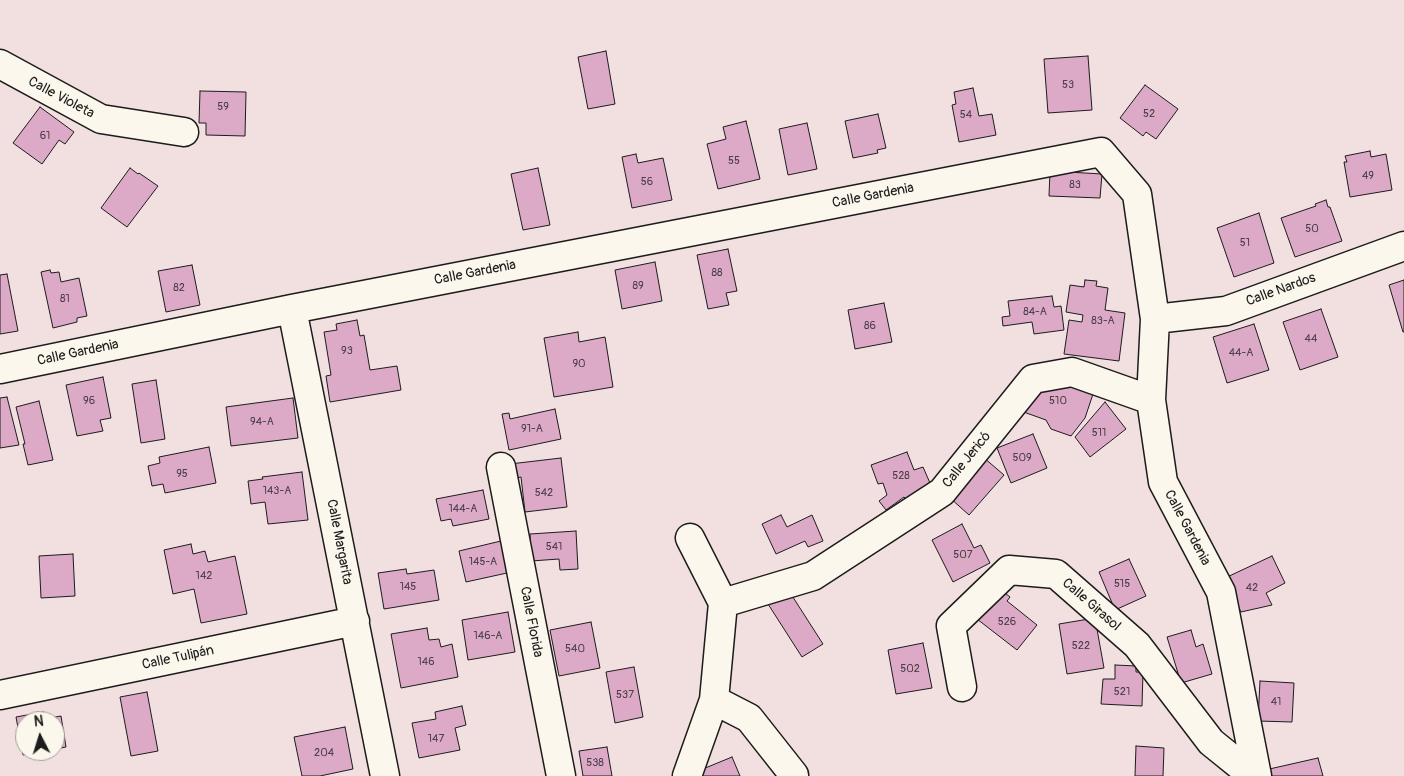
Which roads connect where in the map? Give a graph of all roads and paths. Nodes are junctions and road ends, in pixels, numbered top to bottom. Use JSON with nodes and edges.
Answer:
{"nodes":[{"id":1,"x":0,"y":64,"type":"edge"},
{"id":2,"x":184,"y":132,"type":"dead end"},
{"id":3,"x":1404,"y":246,"type":"edge"},
{"id":4,"x":292,"y":308,"type":"junction"},
{"id":5,"x":1154,"y":318,"type":"junction"},
{"id":6,"x":0,"y":369,"type":"edge"},
{"id":7,"x":1151,"y":400,"type":"junction"},
{"id":8,"x":501,"y":467,"type":"dead end"},
{"id":9,"x":690,"y":538,"type":"dead end"},
{"id":10,"x":723,"y":603,"type":"junction"},
{"id":11,"x":355,"y":621,"type":"junction"},
{"id":12,"x":962,"y":687,"type":"dead end"},
{"id":13,"x":0,"y":695,"type":"edge"},
{"id":14,"x":714,"y":700,"type":"junction"},
{"id":15,"x":794,"y":775,"type":"dead end"},
{"id":16,"x":386,"y":776,"type":"edge"},
{"id":17,"x":562,"y":776,"type":"edge"},
{"id":18,"x":687,"y":776,"type":"edge"},
{"id":19,"x":1255,"y":776,"type":"edge"}],
"edges":[{"from":1,"to":2,"type":"street","name":"Calle Violeta"},
{"from":3,"to":5,"type":"street","name":"Calle Nardos"},
{"from":4,"to":5,"type":"street","name":"Calle Gardenia"},
{"from":4,"to":6,"type":"street","name":"Calle Gardenia"},
{"from":4,"to":11,"type":"street","name":"Calle Margarita"},
{"from":5,"to":7,"type":"street","name":"Calle Gardenia"},
{"from":7,"to":10,"type":"street","name":"Calle Jericó"},
{"from":7,"to":19,"type":"street","name":"Calle Gardenia"},
{"from":8,"to":17,"type":"street","name":"Calle Florida"},
{"from":9,"to":10,"type":"street"},
{"from":10,"to":14,"type":"street"},
{"from":11,"to":13,"type":"street","name":"Calle Tulipán"},
{"from":11,"to":16,"type":"street","name":"Calle Margarita"},
{"from":12,"to":19,"type":"street","name":"Calle Girasol"},
{"from":14,"to":15,"type":"street"},
{"from":14,"to":18,"type":"street"}]}
